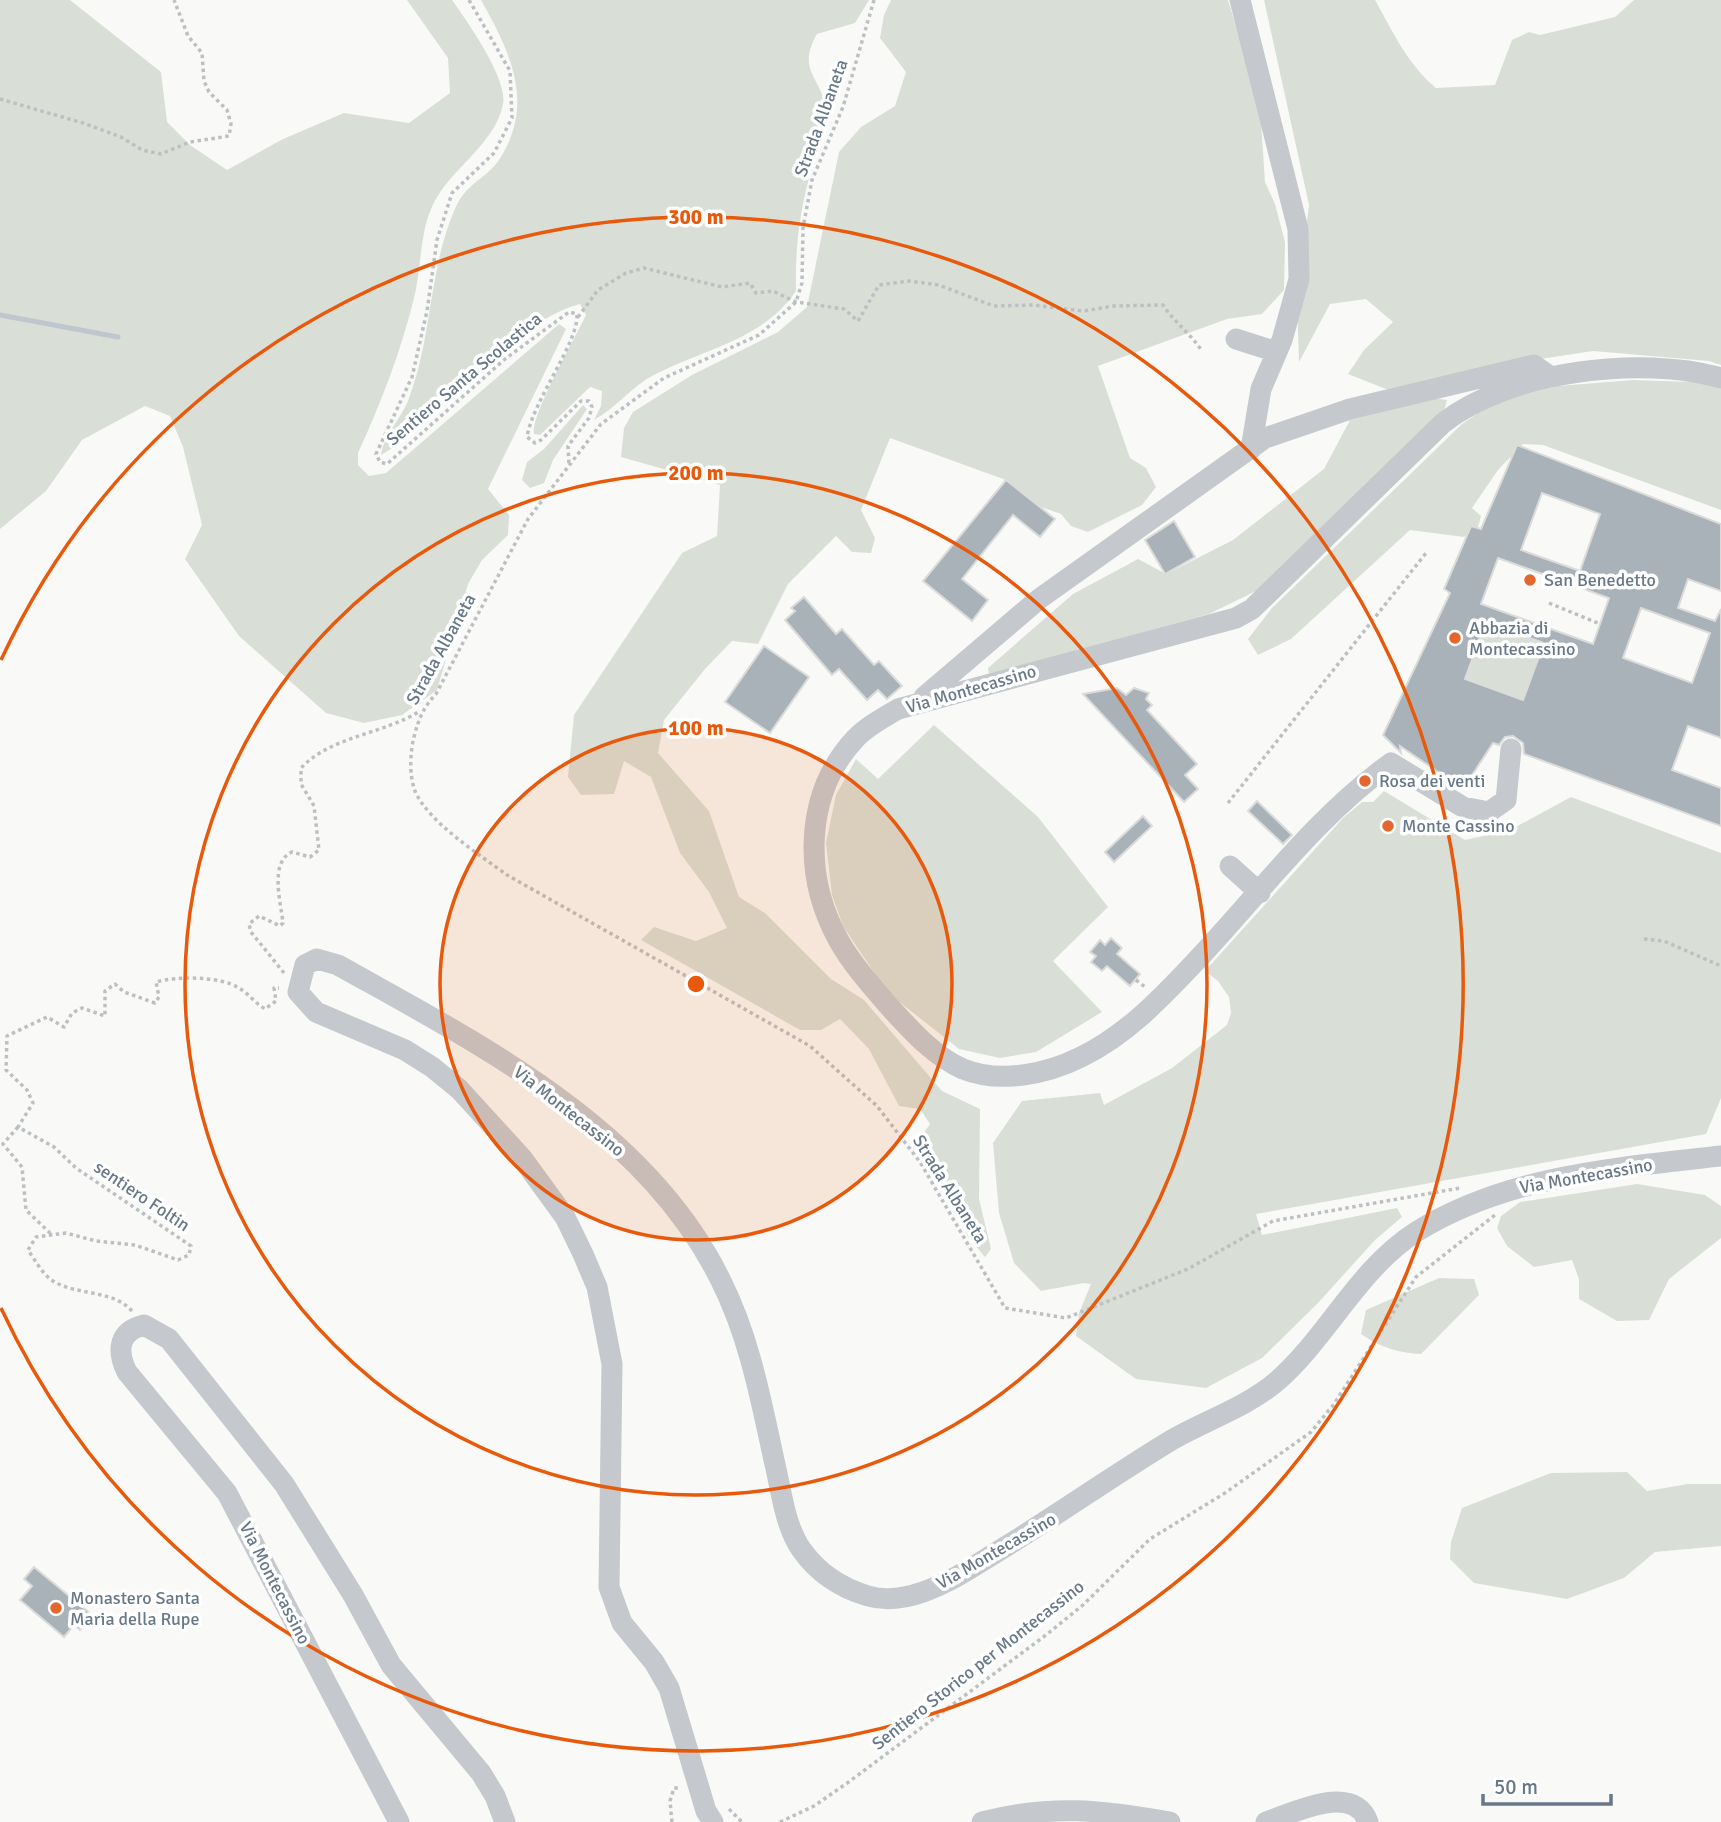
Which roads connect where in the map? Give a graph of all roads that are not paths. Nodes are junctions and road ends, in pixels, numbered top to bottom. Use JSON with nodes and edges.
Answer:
{"nodes":[{"id":1,"x":1240,"y":0,"type":"edge"},
{"id":2,"x":1236,"y":339,"type":"dead end"},
{"id":3,"x":1277,"y":352,"type":"junction"},
{"id":4,"x":1551,"y":377,"type":"junction"},
{"id":5,"x":1721,"y":378,"type":"edge"},
{"id":6,"x":1251,"y":449,"type":"junction"},
{"id":7,"x":919,"y":701,"type":"junction"},
{"id":8,"x":1511,"y":749,"type":"dead end"},
{"id":9,"x":1230,"y":866,"type":"dead end"},
{"id":10,"x":1260,"y":893,"type":"junction"},
{"id":11,"x":1721,"y":1156,"type":"edge"},
{"id":12,"x":399,"y":1822,"type":"edge"},
{"id":13,"x":505,"y":1822,"type":"edge"},
{"id":14,"x":713,"y":1822,"type":"edge"},
{"id":15,"x":982,"y":1822,"type":"edge"},
{"id":16,"x":1170,"y":1822,"type":"edge"},
{"id":17,"x":1266,"y":1822,"type":"edge"},
{"id":18,"x":1368,"y":1822,"type":"edge"}],
"edges":[{"from":1,"to":3,"type":"street"},
{"from":2,"to":3,"type":"street"},
{"from":3,"to":6,"type":"street"},
{"from":4,"to":5,"type":"street","name":"Via Montecassino"},
{"from":4,"to":6,"type":"street"},
{"from":4,"to":7,"type":"street","name":"Via Montecassino"},
{"from":6,"to":7,"type":"street"},
{"from":7,"to":10,"type":"street","name":"Via Montecassino"},
{"from":8,"to":10,"type":"street","name":"Via Montecassino"},
{"from":9,"to":10,"type":"street"},
{"from":11,"to":14,"type":"street","name":"Via Montecassino"},
{"from":12,"to":13,"type":"street","name":"Via Montecassino"},
{"from":15,"to":16,"type":"street"},
{"from":17,"to":18,"type":"street"}]}
